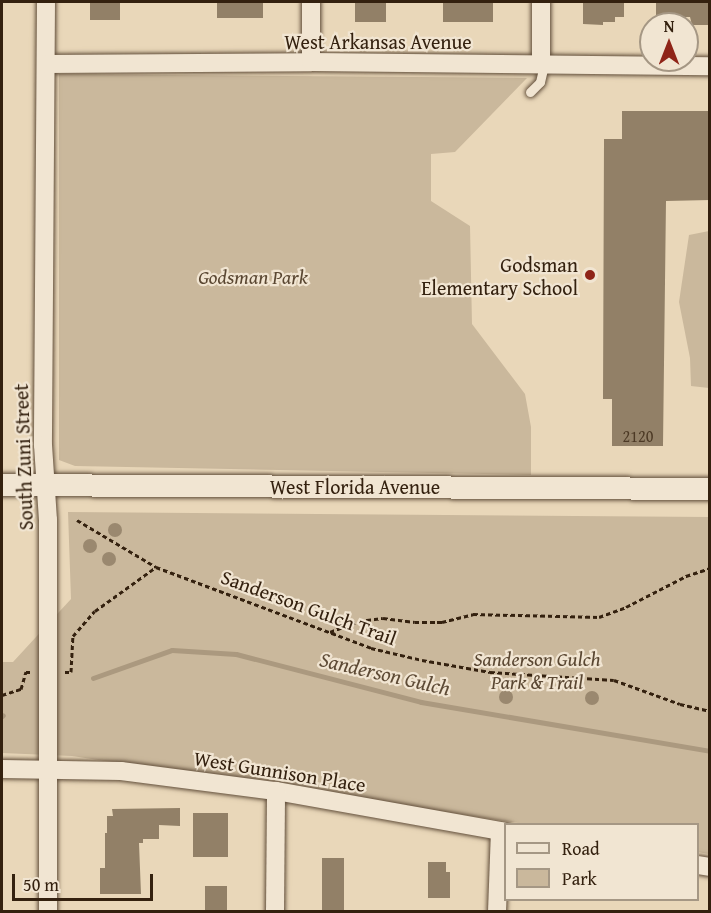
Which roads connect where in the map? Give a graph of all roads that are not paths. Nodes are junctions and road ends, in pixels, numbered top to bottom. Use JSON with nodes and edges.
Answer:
{"nodes":[{"id":1,"x":46,"y":2,"type":"edge"},
{"id":2,"x":312,"y":2,"type":"edge"},
{"id":3,"x":541,"y":2,"type":"edge"},
{"id":4,"x":311,"y":62,"type":"junction"},
{"id":5,"x":46,"y":64,"type":"junction"},
{"id":6,"x":542,"y":64,"type":"junction"},
{"id":7,"x":710,"y":66,"type":"edge"},
{"id":8,"x":530,"y":92,"type":"dead end"},
{"id":9,"x":46,"y":484,"type":"junction"},
{"id":10,"x":2,"y":485,"type":"edge"},
{"id":11,"x":710,"y":489,"type":"edge"},
{"id":12,"x":2,"y":770,"type":"edge"},
{"id":13,"x":46,"y":770,"type":"junction"},
{"id":14,"x":276,"y":791,"type":"junction"},
{"id":15,"x":503,"y":832,"type":"edge"},
{"id":16,"x":48,"y":912,"type":"edge"},
{"id":17,"x":275,"y":912,"type":"edge"},
{"id":18,"x":497,"y":912,"type":"edge"}],
"edges":[{"from":1,"to":5,"type":"street","name":"South Zuni Street"},
{"from":2,"to":4,"type":"street"},
{"from":3,"to":6,"type":"street"},
{"from":4,"to":5,"type":"street","name":"West Arkansas Avenue"},
{"from":4,"to":6,"type":"street","name":"West Arkansas Avenue"},
{"from":5,"to":9,"type":"street","name":"South Zuni Street"},
{"from":6,"to":7,"type":"street","name":"West Arkansas Avenue"},
{"from":6,"to":8,"type":"lane"},
{"from":9,"to":10,"type":"street","name":"West Florida Avenue"},
{"from":9,"to":11,"type":"street","name":"West Florida Avenue"},
{"from":9,"to":13,"type":"street","name":"South Zuni Street"},
{"from":12,"to":13,"type":"street","name":"West Gunnison Place"},
{"from":13,"to":14,"type":"street","name":"West Gunnison Place"},
{"from":13,"to":16,"type":"street","name":"South Zuni Street"},
{"from":14,"to":15,"type":"street","name":"West Gunnison Place"},
{"from":14,"to":17,"type":"street"},
{"from":15,"to":18,"type":"street"}]}
